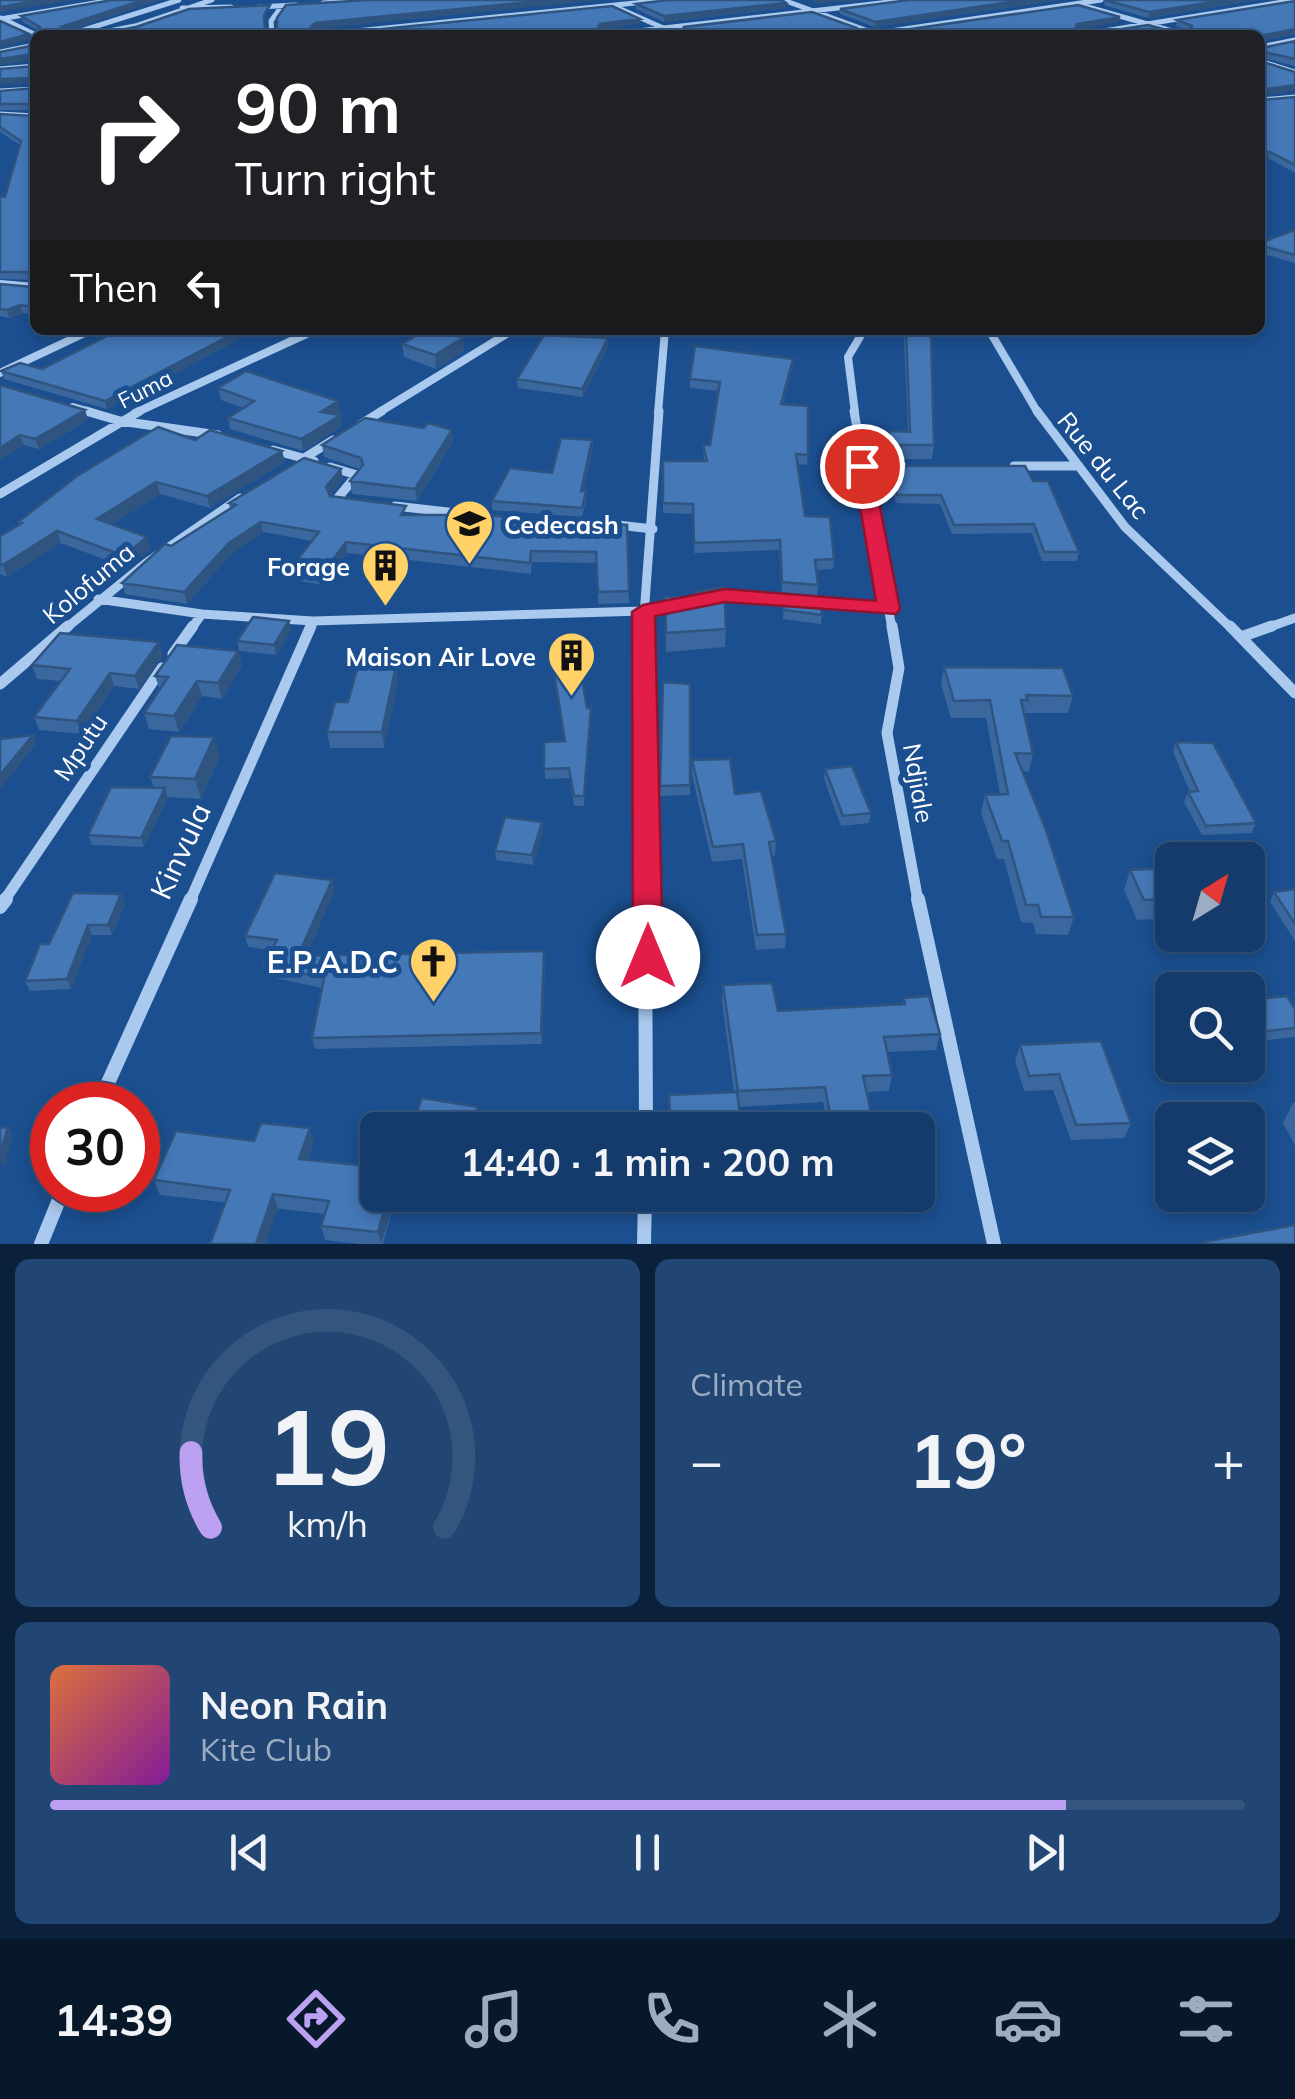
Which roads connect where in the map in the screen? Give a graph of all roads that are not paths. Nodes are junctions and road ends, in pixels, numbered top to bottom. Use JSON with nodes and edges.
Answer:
{"nodes":[{"id":1,"x":112,"y":0,"type":"edge"},
{"id":2,"x":179,"y":0,"type":"edge"},
{"id":3,"x":212,"y":0,"type":"edge"},
{"id":4,"x":368,"y":0,"type":"edge"},
{"id":5,"x":602,"y":0,"type":"edge"},
{"id":6,"x":665,"y":0,"type":"edge"},
{"id":7,"x":783,"y":0,"type":"edge"},
{"id":8,"x":907,"y":0,"type":"edge"},
{"id":9,"x":1064,"y":0,"type":"edge"},
{"id":10,"x":1101,"y":0,"type":"edge"},
{"id":11,"x":1295,"y":0,"type":"edge"},
{"id":12,"x":316,"y":4,"type":"edge"},
{"id":13,"x":1076,"y":4,"type":"junction"},
{"id":14,"x":299,"y":5,"type":"edge"},
{"id":15,"x":612,"y":5,"type":"junction"},
{"id":16,"x":282,"y":6,"type":"junction"},
{"id":17,"x":182,"y":8,"type":"junction"},
{"id":18,"x":814,"y":10,"type":"junction"},
{"id":19,"x":1,"y":18,"type":"edge"},
{"id":20,"x":1144,"y":24,"type":"junction"},
{"id":21,"x":665,"y":28,"type":"junction"},
{"id":22,"x":84,"y":30,"type":"edge"},
{"id":23,"x":114,"y":30,"type":"edge"},
{"id":24,"x":272,"y":30,"type":"edge"},
{"id":25,"x":365,"y":30,"type":"edge"},
{"id":26,"x":647,"y":30,"type":"edge"},
{"id":27,"x":669,"y":30,"type":"edge"},
{"id":28,"x":866,"y":30,"type":"edge"},
{"id":29,"x":903,"y":30,"type":"edge"},
{"id":30,"x":1109,"y":30,"type":"edge"},
{"id":31,"x":1167,"y":30,"type":"edge"},
{"id":32,"x":30,"y":32,"type":"edge"},
{"id":33,"x":1295,"y":40,"type":"edge"},
{"id":34,"x":1265,"y":46,"type":"edge"},
{"id":35,"x":30,"y":47,"type":"edge"},
{"id":36,"x":0,"y":52,"type":"edge"},
{"id":37,"x":1265,"y":63,"type":"edge"},
{"id":38,"x":30,"y":66,"type":"edge"},
{"id":39,"x":0,"y":69,"type":"edge"},
{"id":40,"x":1295,"y":72,"type":"edge"},
{"id":41,"x":30,"y":89,"type":"edge"},
{"id":42,"x":0,"y":91,"type":"edge"},
{"id":43,"x":1295,"y":97,"type":"edge"},
{"id":44,"x":1265,"y":100,"type":"edge"},
{"id":45,"x":0,"y":114,"type":"edge"},
{"id":46,"x":30,"y":116,"type":"edge"},
{"id":47,"x":0,"y":284,"type":"edge"},
{"id":48,"x":30,"y":287,"type":"edge"},
{"id":49,"x":80,"y":335,"type":"edge"},
{"id":50,"x":303,"y":335,"type":"edge"},
{"id":51,"x":505,"y":335,"type":"edge"},
{"id":52,"x":665,"y":335,"type":"edge"},
{"id":53,"x":861,"y":335,"type":"edge"},
{"id":54,"x":992,"y":335,"type":"edge"},
{"id":55,"x":0,"y":373,"type":"edge"},
{"id":56,"x":68,"y":406,"type":"edge"},
{"id":57,"x":120,"y":421,"type":"junction"},
{"id":58,"x":234,"y":439,"type":"edge"},
{"id":59,"x":269,"y":448,"type":"edge"},
{"id":60,"x":304,"y":458,"type":"junction"},
{"id":61,"x":862,"y":466,"type":"junction"},
{"id":62,"x":922,"y":466,"type":"edge"},
{"id":63,"x":1000,"y":466,"type":"edge"},
{"id":64,"x":1079,"y":466,"type":"junction"},
{"id":65,"x":288,"y":468,"type":"edge"},
{"id":66,"x":255,"y":489,"type":"edge"},
{"id":67,"x":0,"y":494,"type":"edge"},
{"id":68,"x":354,"y":502,"type":"edge"},
{"id":69,"x":389,"y":505,"type":"edge"},
{"id":70,"x":496,"y":518,"type":"edge"},
{"id":71,"x":591,"y":523,"type":"edge"},
{"id":72,"x":653,"y":529,"type":"junction"},
{"id":73,"x":98,"y":599,"type":"junction"},
{"id":74,"x":709,"y":599,"type":"edge"},
{"id":75,"x":692,"y":602,"type":"edge"},
{"id":76,"x":888,"y":609,"type":"junction"},
{"id":77,"x":643,"y":612,"type":"junction"},
{"id":78,"x":202,"y":614,"type":"junction"},
{"id":79,"x":1295,"y":618,"type":"edge"},
{"id":80,"x":313,"y":621,"type":"junction"},
{"id":81,"x":1241,"y":636,"type":"junction"},
{"id":82,"x":0,"y":684,"type":"edge"},
{"id":83,"x":1295,"y":694,"type":"edge"},
{"id":84,"x":0,"y":907,"type":"edge"},
{"id":85,"x":108,"y":1082,"type":"edge"},
{"id":86,"x":646,"y":1112,"type":"edge"},
{"id":87,"x":54,"y":1212,"type":"edge"},
{"id":88,"x":645,"y":1212,"type":"edge"},
{"id":89,"x":41,"y":1244,"type":"edge"},
{"id":90,"x":644,"y":1244,"type":"edge"},
{"id":91,"x":994,"y":1244,"type":"edge"}],
"edges":[{"from":1,"to":19,"type":"street"},
{"from":2,"to":22,"type":"street"},
{"from":3,"to":17,"type":"street"},
{"from":4,"to":12,"type":"street"},
{"from":5,"to":15,"type":"street"},
{"from":6,"to":15,"type":"street"},
{"from":7,"to":18,"type":"street"},
{"from":8,"to":18,"type":"street"},
{"from":9,"to":13,"type":"street"},
{"from":10,"to":13,"type":"street"},
{"from":11,"to":20,"type":"street"},
{"from":13,"to":20,"type":"street"},
{"from":13,"to":29,"type":"street"},
{"from":14,"to":16,"type":"street"},
{"from":15,"to":21,"type":"street"},
{"from":15,"to":25,"type":"street"},
{"from":16,"to":17,"type":"street"},
{"from":16,"to":24,"type":"street"},
{"from":17,"to":23,"type":"street"},
{"from":18,"to":21,"type":"street"},
{"from":18,"to":28,"type":"street"},
{"from":19,"to":32,"type":"street"},
{"from":20,"to":30,"type":"street"},
{"from":20,"to":31,"type":"street"},
{"from":21,"to":26,"type":"street"},
{"from":21,"to":27,"type":"street"},
{"from":33,"to":34,"type":"street"},
{"from":35,"to":36,"type":"street"},
{"from":37,"to":40,"type":"street"},
{"from":38,"to":39,"type":"street"},
{"from":41,"to":42,"type":"street"},
{"from":43,"to":44,"type":"street"},
{"from":45,"to":46,"type":"street"},
{"from":47,"to":48,"type":"street"},
{"from":49,"to":55,"type":"street"},
{"from":50,"to":57,"type":"street","name":"Fuma"},
{"from":51,"to":60,"type":"street"},
{"from":52,"to":72,"type":"street"},
{"from":53,"to":61,"type":"street","name":"Ndjiale"},
{"from":54,"to":64,"type":"street","name":"Rue du Lac"},
{"from":56,"to":57,"type":"street"},
{"from":57,"to":58,"type":"street"},
{"from":57,"to":67,"type":"street","name":"Fuma"},
{"from":59,"to":60,"type":"street"},
{"from":60,"to":65,"type":"street"},
{"from":60,"to":68,"type":"street"},
{"from":61,"to":62,"type":"street"},
{"from":61,"to":76,"type":"street","name":"Ndjiale"},
{"from":63,"to":64,"type":"street"},
{"from":64,"to":81,"type":"street","name":"Rue du Lac"},
{"from":66,"to":73,"type":"street","name":"Kolofuma"},
{"from":69,"to":70,"type":"street"},
{"from":71,"to":72,"type":"street"},
{"from":72,"to":77,"type":"street"},
{"from":73,"to":78,"type":"street"},
{"from":73,"to":82,"type":"street","name":"Kolofuma"},
{"from":74,"to":76,"type":"street"},
{"from":75,"to":77,"type":"street"},
{"from":76,"to":91,"type":"street","name":"Ndjiale"},
{"from":77,"to":80,"type":"street"},
{"from":77,"to":86,"type":"street"},
{"from":78,"to":80,"type":"street"},
{"from":78,"to":84,"type":"street","name":"Mputu"},
{"from":79,"to":81,"type":"street"},
{"from":80,"to":85,"type":"street","name":"Kinvula"},
{"from":81,"to":83,"type":"street","name":"Rue du Lac"},
{"from":87,"to":89,"type":"street"},
{"from":88,"to":90,"type":"street"}]}
